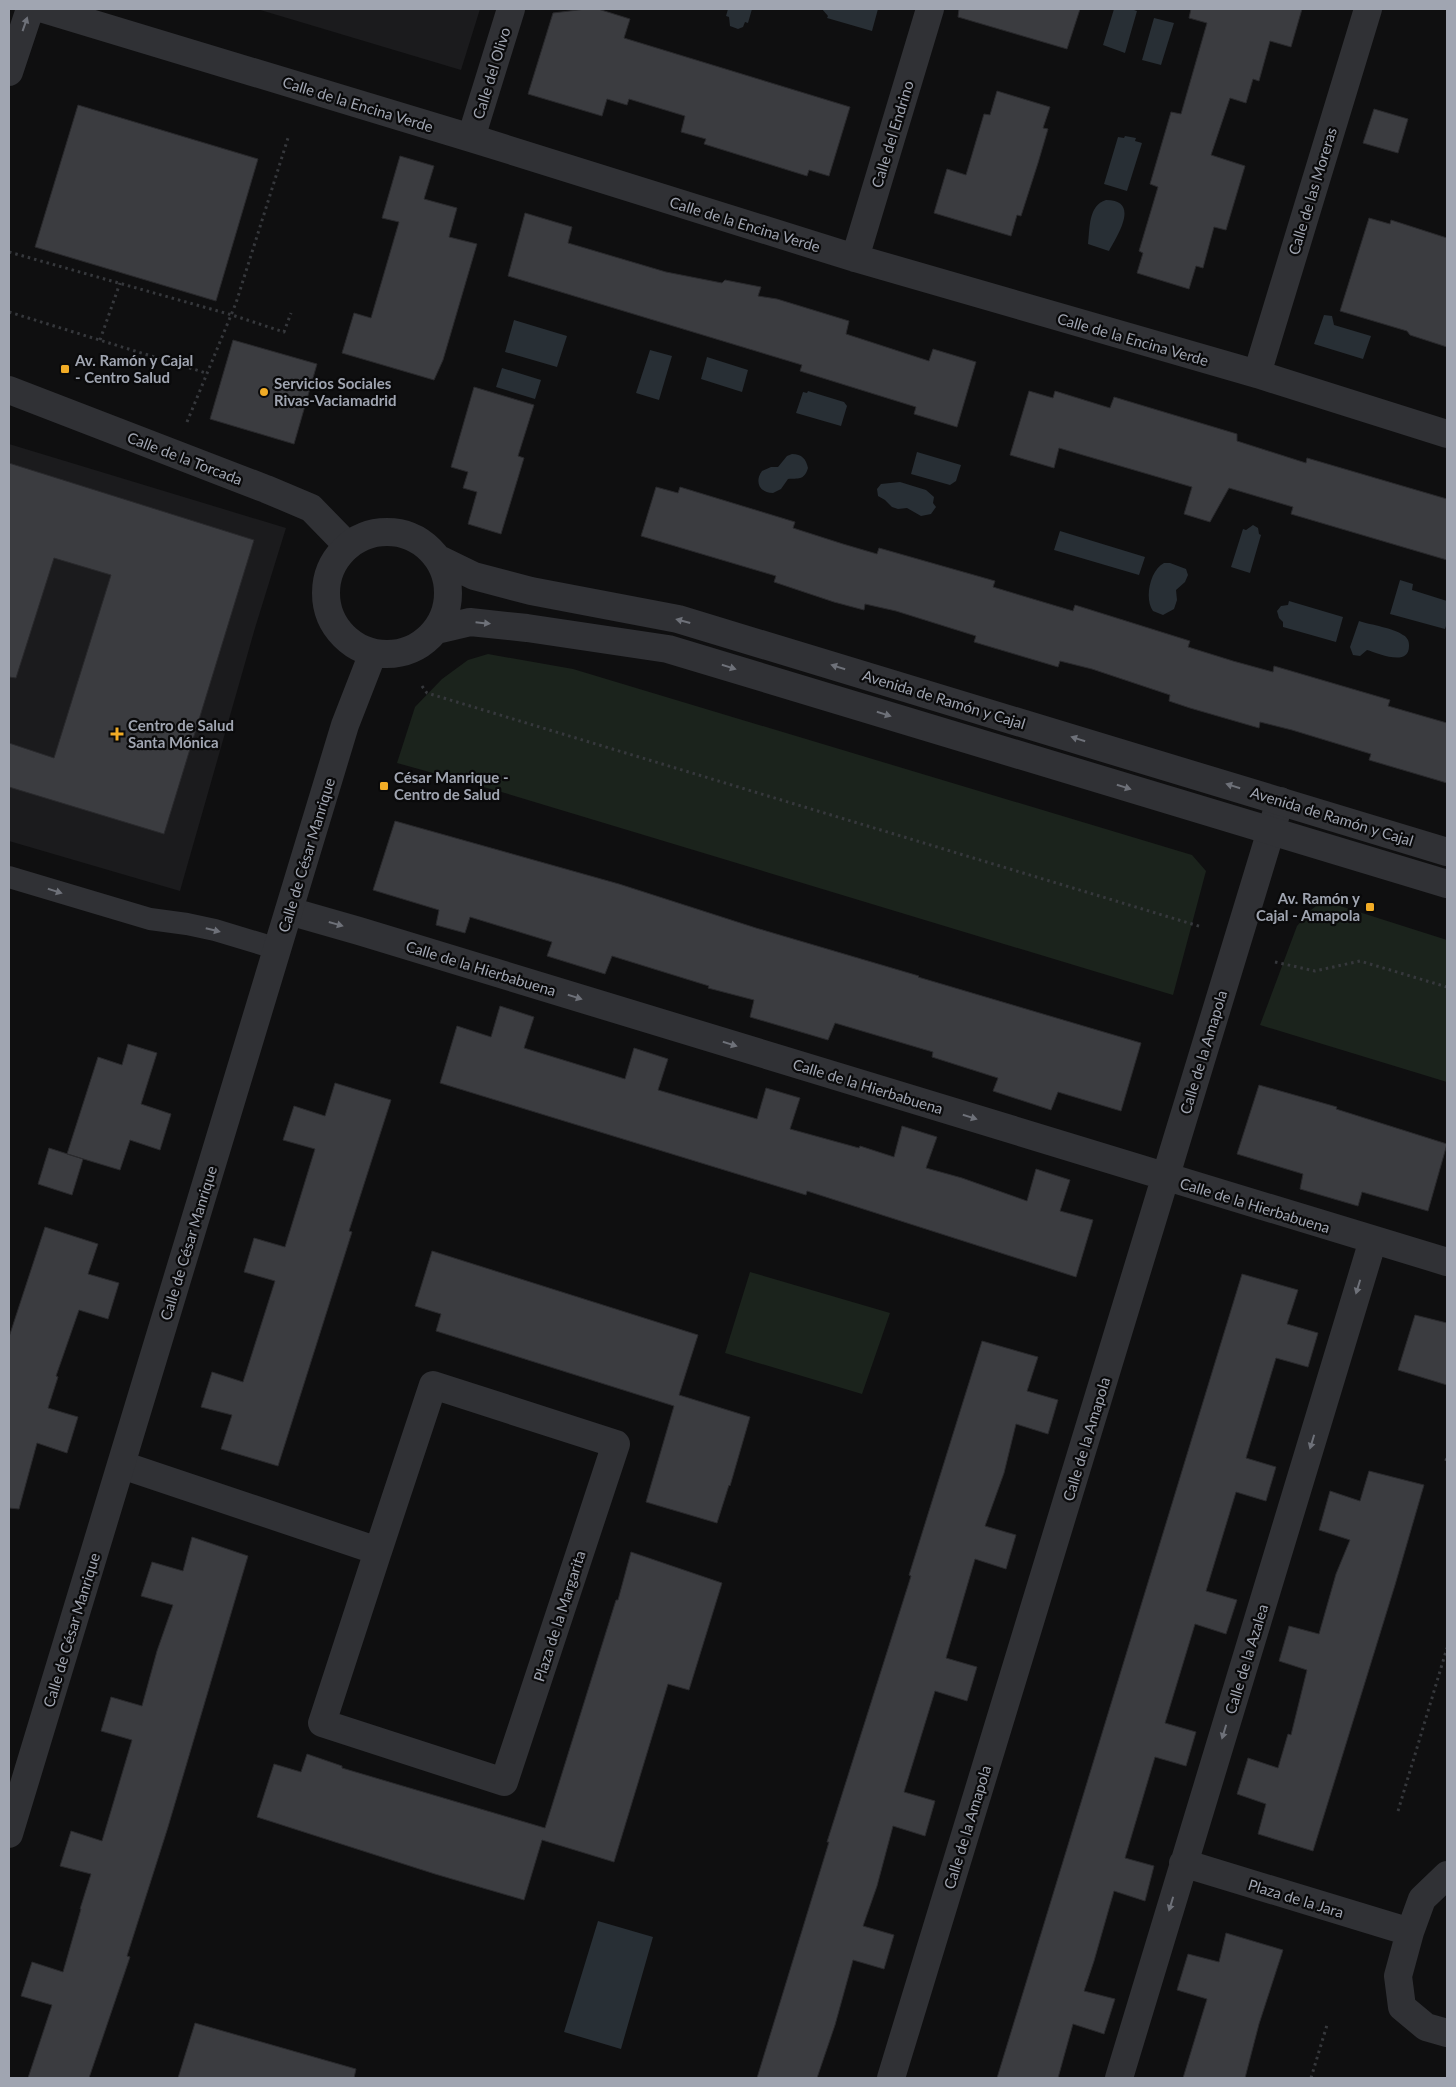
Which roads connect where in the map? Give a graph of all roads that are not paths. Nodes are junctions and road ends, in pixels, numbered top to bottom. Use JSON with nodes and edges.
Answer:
{"nodes":[{"id":1,"x":30,"y":9,"type":"edge"},
{"id":2,"x":44,"y":9,"type":"edge"},
{"id":3,"x":510,"y":9,"type":"edge"},
{"id":4,"x":930,"y":9,"type":"edge"},
{"id":5,"x":1368,"y":9,"type":"edge"},
{"id":6,"x":9,"y":72,"type":"edge"},
{"id":7,"x":472,"y":138,"type":"junction"},
{"id":8,"x":855,"y":258,"type":"junction"},
{"id":9,"x":1257,"y":374,"type":"junction"},
{"id":10,"x":9,"y":390,"type":"edge"},
{"id":11,"x":1447,"y":434,"type":"edge"},
{"id":12,"x":348,"y":546,"type":"junction"},
{"id":13,"x":439,"y":559,"type":"junction"},
{"id":14,"x":436,"y":630,"type":"junction"},
{"id":15,"x":373,"y":654,"type":"junction"},
{"id":16,"x":1280,"y":800,"type":"junction"},
{"id":17,"x":1271,"y":831,"type":"junction"},
{"id":18,"x":1447,"y":852,"type":"edge"},
{"id":19,"x":9,"y":877,"type":"edge"},
{"id":20,"x":1447,"y":884,"type":"edge"},
{"id":21,"x":289,"y":911,"type":"junction"},
{"id":22,"x":278,"y":949,"type":"junction"},
{"id":23,"x":1164,"y":1177,"type":"junction"},
{"id":24,"x":1373,"y":1240,"type":"junction"},
{"id":25,"x":1447,"y":1262,"type":"edge"},
{"id":26,"x":122,"y":1465,"type":"junction"},
{"id":27,"x":378,"y":1551,"type":"junction"},
{"id":28,"x":9,"y":1834,"type":"edge"},
{"id":29,"x":1183,"y":1863,"type":"junction"},
{"id":30,"x":1447,"y":1875,"type":"edge"},
{"id":31,"x":1410,"y":1932,"type":"junction"},
{"id":32,"x":1447,"y":2033,"type":"edge"},
{"id":33,"x":891,"y":2078,"type":"edge"},
{"id":34,"x":1118,"y":2078,"type":"edge"}],
"edges":[{"from":6,"to":1,"type":"street","one_way":true},
{"from":2,"to":7,"type":"street","name":"Calle de la Encina Verde"},
{"from":3,"to":7,"type":"street","name":"Calle del Olivo"},
{"from":4,"to":8,"type":"street","name":"Calle del Endrino"},
{"from":5,"to":9,"type":"street","name":"Calle de las Moreras"},
{"from":7,"to":8,"type":"street","name":"Calle de la Encina Verde"},
{"from":8,"to":9,"type":"street","name":"Calle de la Encina Verde"},
{"from":9,"to":11,"type":"street","name":"Calle de la Encina Verde"},
{"from":10,"to":12,"type":"street","name":"Calle de la Torcada"},
{"from":12,"to":13,"type":"street"},
{"from":12,"to":15,"type":"street"},
{"from":13,"to":14,"type":"street"},
{"from":16,"to":13,"type":"street","name":"Avenida de Ramón y Cajal","one_way":true},
{"from":14,"to":15,"type":"street"},
{"from":14,"to":17,"type":"street","one_way":true},
{"from":15,"to":21,"type":"street","name":"Calle de César Manrique"},
{"from":16,"to":17,"type":"street","name":"Calle de la Amapola"},
{"from":16,"to":18,"type":"street","name":"Avenida de Ramón y Cajal"},
{"from":17,"to":20,"type":"street"},
{"from":17,"to":23,"type":"street","name":"Calle de la Amapola"},
{"from":19,"to":22,"type":"lane","one_way":true},
{"from":21,"to":22,"type":"street","name":"Calle de César Manrique"},
{"from":21,"to":23,"type":"street","name":"Calle de la Hierbabuena","one_way":true},
{"from":22,"to":26,"type":"street","name":"Calle de César Manrique"},
{"from":23,"to":24,"type":"street","name":"Calle de la Hierbabuena"},
{"from":23,"to":33,"type":"street","name":"Calle de la Amapola"},
{"from":24,"to":25,"type":"street","name":"Calle de la Hierbabuena"},
{"from":24,"to":29,"type":"street","name":"Calle de la Azalea","one_way":true},
{"from":26,"to":27,"type":"street"},
{"from":26,"to":28,"type":"street","name":"Calle de César Manrique"},
{"from":27,"to":27,"type":"street","name":"Plaza de la Margarita"},
{"from":29,"to":31,"type":"street","name":"Plaza de la Jara"},
{"from":29,"to":34,"type":"street","name":"Calle de la Azalea","one_way":true},
{"from":30,"to":31,"type":"street"},
{"from":31,"to":32,"type":"street"}]}
